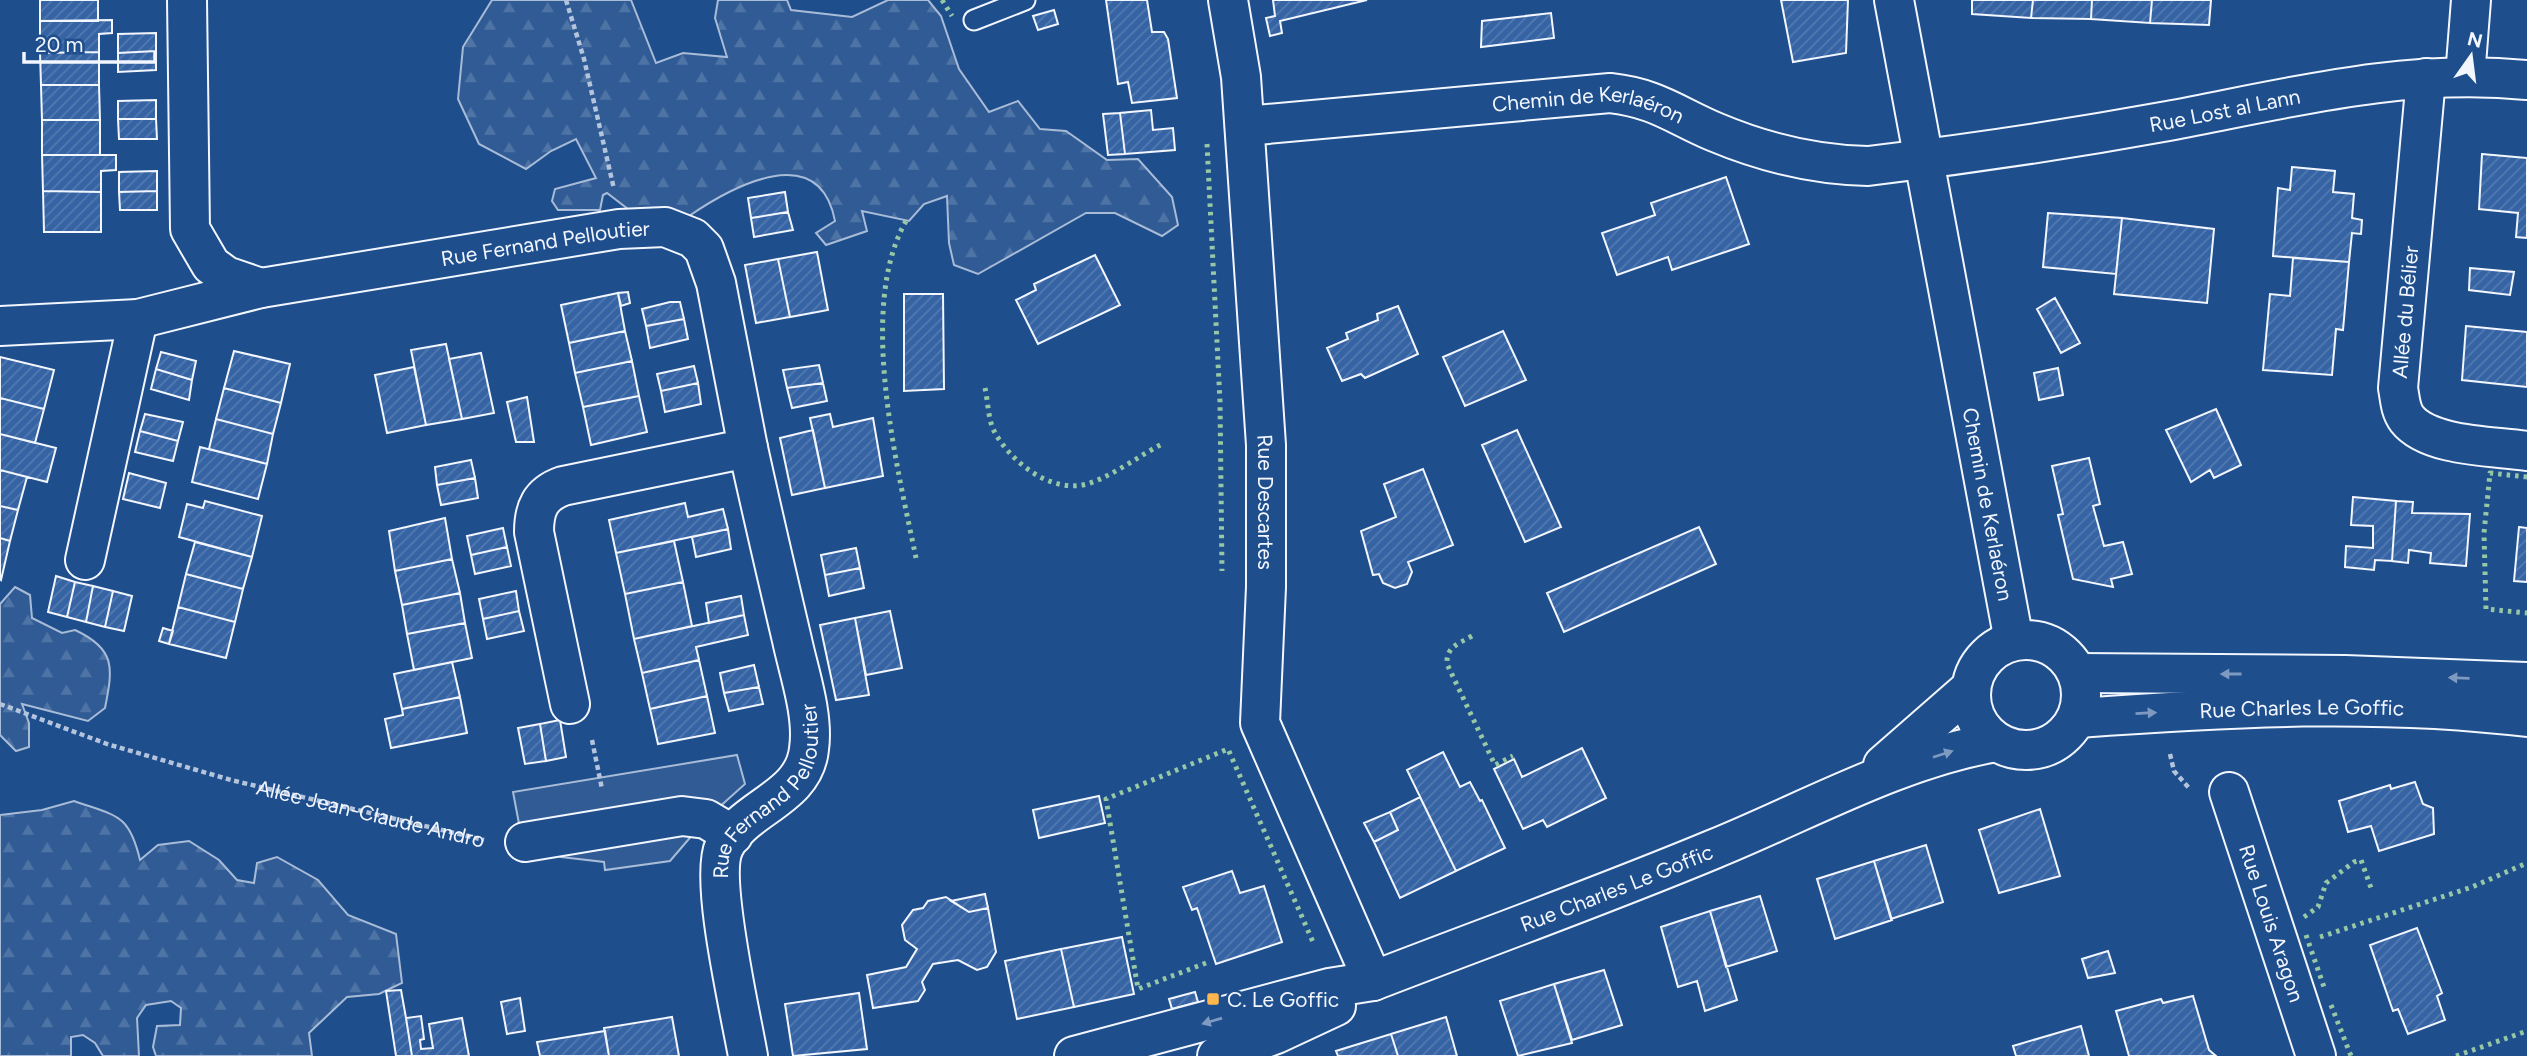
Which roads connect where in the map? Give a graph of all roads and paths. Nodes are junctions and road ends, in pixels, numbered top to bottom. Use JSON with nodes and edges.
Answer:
{"nodes":[{"id":1,"x":187,"y":0,"type":"edge"},
{"id":2,"x":566,"y":0,"type":"edge"},
{"id":3,"x":1025,"y":0,"type":"edge"},
{"id":4,"x":1228,"y":0,"type":"edge"},
{"id":5,"x":1894,"y":0,"type":"edge"},
{"id":6,"x":2471,"y":0,"type":"edge"},
{"id":7,"x":974,"y":20,"type":"dead end"},
{"id":8,"x":2465,"y":77,"type":"junction"},
{"id":9,"x":2426,"y":78,"type":"junction"},
{"id":10,"x":2527,"y":80,"type":"edge"},
{"id":11,"x":1245,"y":126,"type":"junction"},
{"id":12,"x":1923,"y":160,"type":"junction"},
{"id":13,"x":619,"y":229,"type":"junction"},
{"id":14,"x":261,"y":288,"type":"junction"},
{"id":15,"x":138,"y":319,"type":"junction"},
{"id":16,"x":0,"y":326,"type":"edge"},
{"id":17,"x":748,"y":448,"type":"junction"},
{"id":18,"x":2527,"y":451,"type":"edge"},
{"id":19,"x":85,"y":560,"type":"dead end"},
{"id":20,"x":2014,"y":641,"type":"junction"},
{"id":21,"x":2078,"y":673,"type":"junction"},
{"id":22,"x":2527,"y":682,"type":"edge"},
{"id":23,"x":1971,"y":688,"type":"junction"},
{"id":24,"x":0,"y":704,"type":"edge"},
{"id":25,"x":570,"y":704,"type":"joint"},
{"id":26,"x":2527,"y":717,"type":"edge"},
{"id":27,"x":2078,"y":718,"type":"junction"},
{"id":28,"x":1996,"y":742,"type":"junction"},
{"id":29,"x":1856,"y":786,"type":"junction"},
{"id":30,"x":2228,"y":792,"type":"dead end"},
{"id":31,"x":610,"y":829,"type":"junction"},
{"id":32,"x":733,"y":835,"type":"junction"},
{"id":33,"x":524,"y":842,"type":"joint"},
{"id":34,"x":1373,"y":981,"type":"junction"},
{"id":35,"x":748,"y":1056,"type":"edge"},
{"id":36,"x":1074,"y":1056,"type":"edge"},
{"id":37,"x":1217,"y":1056,"type":"edge"},
{"id":38,"x":2316,"y":1056,"type":"edge"}],
"edges":[{"from":1,"to":14,"type":"street","name":"Rue Fernand Pelloutier"},
{"from":2,"to":13,"type":"path"},
{"from":3,"to":7,"type":"lane"},
{"from":4,"to":11,"type":"street","name":"Rue Descartes"},
{"from":5,"to":12,"type":"street","name":"Chemin de Kerlaéron"},
{"from":6,"to":8,"type":"street"},
{"from":8,"to":9,"type":"street","name":"Rue Lost al Lann"},
{"from":8,"to":10,"type":"street","name":"Rue Lost al Lann"},
{"from":9,"to":12,"type":"street","name":"Rue Lost al Lann"},
{"from":9,"to":18,"type":"street","name":"Allée du Bélier"},
{"from":11,"to":12,"type":"street","name":"Chemin de Kerlaéron"},
{"from":11,"to":34,"type":"street","name":"Rue Descartes"},
{"from":12,"to":20,"type":"street","name":"Chemin de Kerlaéron"},
{"from":13,"to":14,"type":"street","name":"Rue Fernand Pelloutier"},
{"from":13,"to":17,"type":"street","name":"Rue Fernand Pelloutier"},
{"from":14,"to":15,"type":"street","name":"Rue Fernand Pelloutier"},
{"from":15,"to":16,"type":"street","name":"Rue Fernand Pelloutier"},
{"from":15,"to":19,"type":"street"},
{"from":17,"to":25,"type":"street"},
{"from":17,"to":32,"type":"street","name":"Rue Fernand Pelloutier"},
{"from":20,"to":21,"type":"street"},
{"from":20,"to":23,"type":"street"},
{"from":22,"to":21,"type":"street","name":"Rue Charles Le Goffic","one_way":true},
{"from":21,"to":27,"type":"street"},
{"from":23,"to":28,"type":"street"},
{"from":23,"to":29,"type":"street","name":"Rue Charles Le Goffic"},
{"from":24,"to":33,"type":"path","name":"Allée Jean-Claude Andro"},
{"from":25,"to":31,"type":"path"},
{"from":27,"to":26,"type":"street","name":"Rue Charles Le Goffic","one_way":true},
{"from":27,"to":28,"type":"street"},
{"from":29,"to":28,"type":"street","name":"Rue Charles Le Goffic","one_way":true},
{"from":29,"to":34,"type":"street","name":"Rue Charles Le Goffic"},
{"from":30,"to":38,"type":"street","name":"Rue Louis Aragon"},
{"from":31,"to":32,"type":"street"},
{"from":31,"to":33,"type":"street"},
{"from":32,"to":35,"type":"street","name":"Rue Fernand Pelloutier"},
{"from":34,"to":36,"type":"street","name":"Rue Charles Le Goffic","one_way":true},
{"from":34,"to":37,"type":"street","name":"Rue Charles Le Goffic"}]}
